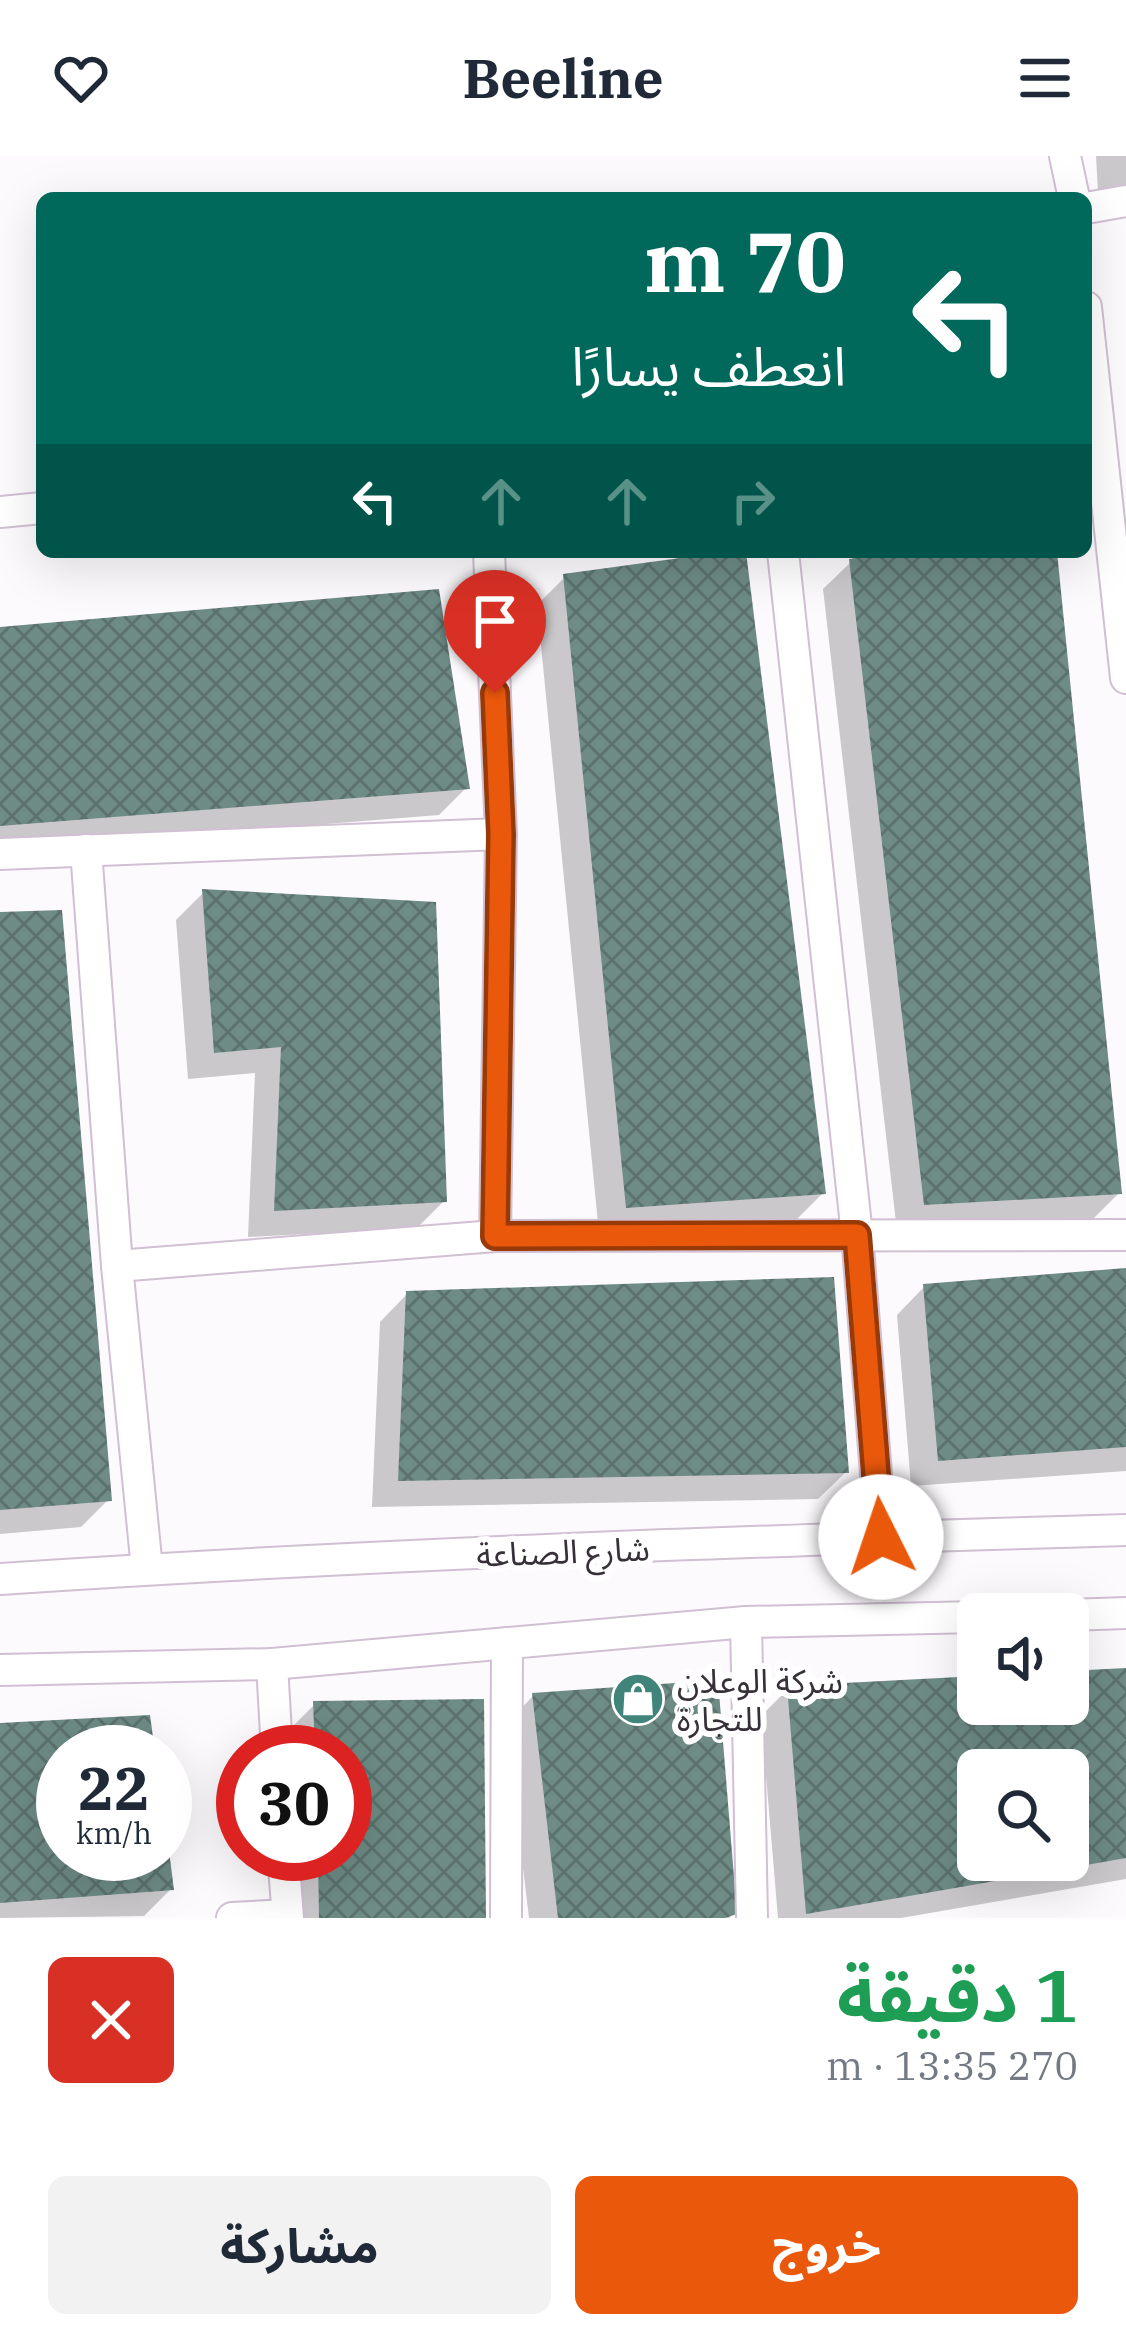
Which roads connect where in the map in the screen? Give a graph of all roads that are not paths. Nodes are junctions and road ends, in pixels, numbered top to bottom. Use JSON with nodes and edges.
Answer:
{"nodes":[{"id":1,"x":1065,"y":156,"type":"edge"},
{"id":2,"x":1076,"y":156,"type":"edge"},
{"id":3,"x":1076,"y":192,"type":"edge"},
{"id":4,"x":1078,"y":192,"type":"edge"},
{"id":5,"x":1092,"y":200,"type":"edge"},
{"id":6,"x":1126,"y":201,"type":"edge"},
{"id":7,"x":1092,"y":349,"type":"edge"},
{"id":8,"x":1104,"y":433,"type":"edge"},
{"id":9,"x":36,"y":509,"type":"edge"},
{"id":10,"x":0,"y":512,"type":"edge"},
{"id":11,"x":489,"y":558,"type":"edge"},
{"id":12,"x":784,"y":558,"type":"edge"},
{"id":13,"x":1126,"y":678,"type":"edge"},
{"id":14,"x":501,"y":834,"type":"junction"},
{"id":15,"x":86,"y":850,"type":"junction"},
{"id":16,"x":0,"y":854,"type":"edge"},
{"id":17,"x":857,"y":1235,"type":"junction"},
{"id":18,"x":1126,"y":1235,"type":"edge"},
{"id":19,"x":495,"y":1236,"type":"junction"},
{"id":20,"x":116,"y":1265,"type":"junction"},
{"id":21,"x":1126,"y":1530,"type":"edge"},
{"id":22,"x":881,"y":1537,"type":"junction"},
{"id":23,"x":147,"y":1569,"type":"junction"},
{"id":24,"x":0,"y":1579,"type":"edge"},
{"id":25,"x":1126,"y":1613,"type":"edge"},
{"id":26,"x":1089,"y":1614,"type":"edge"},
{"id":27,"x":957,"y":1617,"type":"edge"},
{"id":28,"x":746,"y":1622,"type":"junction"},
{"id":29,"x":507,"y":1643,"type":"junction"},
{"id":30,"x":272,"y":1664,"type":"junction"},
{"id":31,"x":0,"y":1670,"type":"edge"},
{"id":32,"x":275,"y":1725,"type":"edge"},
{"id":33,"x":285,"y":1881,"type":"edge"},
{"id":34,"x":287,"y":1917,"type":"edge"},
{"id":35,"x":232,"y":1918,"type":"edge"},
{"id":36,"x":506,"y":1918,"type":"edge"},
{"id":37,"x":752,"y":1918,"type":"edge"}],
"edges":[{"from":1,"to":3,"type":"street"},
{"from":2,"to":4,"type":"street"},
{"from":5,"to":6,"type":"street"},
{"from":7,"to":8,"type":"street"},
{"from":8,"to":13,"type":"street"},
{"from":9,"to":10,"type":"street"},
{"from":11,"to":14,"type":"street"},
{"from":12,"to":17,"type":"street"},
{"from":14,"to":15,"type":"street"},
{"from":14,"to":19,"type":"street"},
{"from":15,"to":16,"type":"street"},
{"from":15,"to":20,"type":"street"},
{"from":17,"to":18,"type":"street"},
{"from":17,"to":19,"type":"street"},
{"from":17,"to":22,"type":"street"},
{"from":19,"to":20,"type":"street"},
{"from":20,"to":23,"type":"street"},
{"from":21,"to":22,"type":"street","name":"شارع الصناعة"},
{"from":22,"to":23,"type":"street","name":"شارع الصناعة"},
{"from":23,"to":24,"type":"street","name":"شارع الصناعة"},
{"from":25,"to":26,"type":"street"},
{"from":27,"to":28,"type":"street"},
{"from":28,"to":29,"type":"street"},
{"from":28,"to":37,"type":"street"},
{"from":29,"to":30,"type":"street"},
{"from":29,"to":36,"type":"street"},
{"from":30,"to":31,"type":"street"},
{"from":30,"to":32,"type":"street"},
{"from":33,"to":34,"type":"street"},
{"from":34,"to":35,"type":"street"}]}
